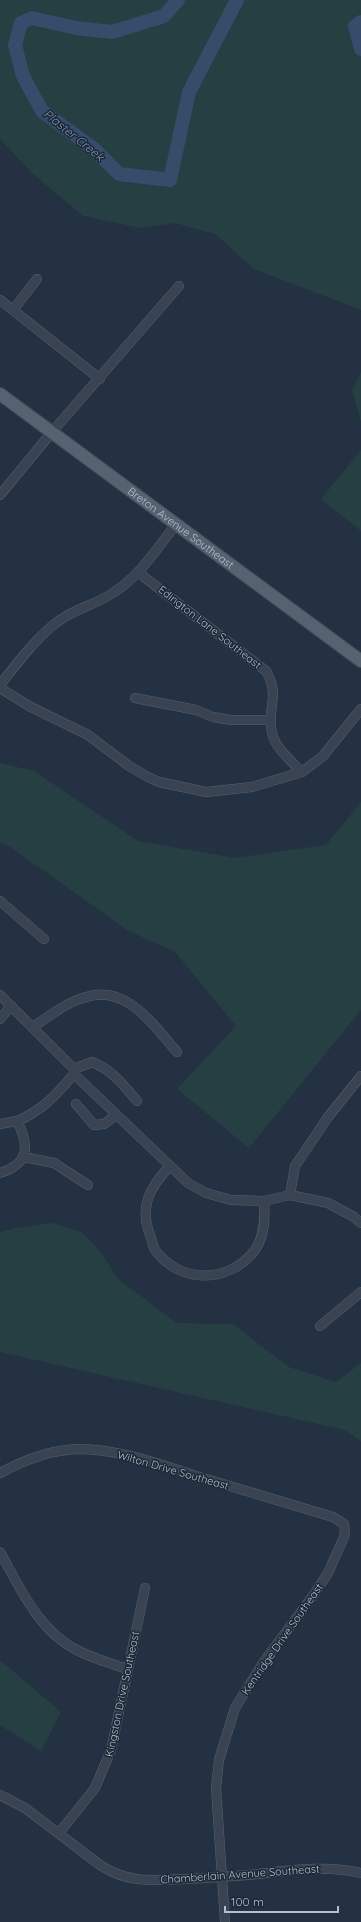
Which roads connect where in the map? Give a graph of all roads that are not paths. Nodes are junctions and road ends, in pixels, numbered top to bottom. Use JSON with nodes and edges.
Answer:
{"nodes":[{"id":1,"x":37,"y":279,"type":"dead end"},
{"id":2,"x":179,"y":286,"type":"dead end"},
{"id":3,"x":0,"y":300,"type":"edge"},
{"id":4,"x":13,"y":310,"type":"junction"},
{"id":5,"x":100,"y":379,"type":"junction"},
{"id":6,"x":0,"y":394,"type":"edge"},
{"id":7,"x":52,"y":432,"type":"junction"},
{"id":8,"x":0,"y":495,"type":"edge"},
{"id":9,"x":176,"y":524,"type":"junction"},
{"id":10,"x":140,"y":571,"type":"junction"},
{"id":11,"x":361,"y":661,"type":"edge"},
{"id":12,"x":0,"y":687,"type":"edge"},
{"id":13,"x":135,"y":698,"type":"dead end"},
{"id":14,"x":361,"y":709,"type":"edge"},
{"id":15,"x":271,"y":720,"type":"junction"},
{"id":16,"x":302,"y":772,"type":"junction"},
{"id":17,"x":0,"y":901,"type":"edge"},
{"id":18,"x":44,"y":939,"type":"dead end"},
{"id":19,"x":0,"y":995,"type":"edge"},
{"id":20,"x":11,"y":1006,"type":"junction"},
{"id":21,"x":0,"y":1019,"type":"edge"},
{"id":22,"x":33,"y":1027,"type":"junction"},
{"id":23,"x":177,"y":1052,"type":"dead end"},
{"id":24,"x":74,"y":1072,"type":"junction"},
{"id":25,"x":361,"y":1076,"type":"edge"},
{"id":26,"x":137,"y":1101,"type":"dead end"},
{"id":27,"x":76,"y":1104,"type":"dead end"},
{"id":28,"x":116,"y":1115,"type":"junction"},
{"id":29,"x":17,"y":1121,"type":"junction"},
{"id":30,"x":0,"y":1124,"type":"edge"},
{"id":31,"x":24,"y":1157,"type":"junction"},
{"id":32,"x":169,"y":1167,"type":"junction"},
{"id":33,"x":0,"y":1173,"type":"edge"},
{"id":34,"x":88,"y":1185,"type":"dead end"},
{"id":35,"x":290,"y":1195,"type":"junction"},
{"id":36,"x":264,"y":1201,"type":"junction"},
{"id":37,"x":361,"y":1224,"type":"edge"},
{"id":38,"x":361,"y":1292,"type":"edge"},
{"id":39,"x":320,"y":1326,"type":"dead end"},
{"id":40,"x":0,"y":1473,"type":"edge"},
{"id":41,"x":344,"y":1524,"type":"joint"},
{"id":42,"x":0,"y":1552,"type":"edge"},
{"id":43,"x":145,"y":1588,"type":"dead end"},
{"id":44,"x":127,"y":1670,"type":"junction"},
{"id":45,"x":0,"y":1795,"type":"edge"},
{"id":46,"x":59,"y":1833,"type":"junction"},
{"id":47,"x":361,"y":1873,"type":"edge"},
{"id":48,"x":223,"y":1877,"type":"junction"},
{"id":49,"x":225,"y":1922,"type":"edge"}],
"edges":[{"from":1,"to":4,"type":"street"},
{"from":2,"to":5,"type":"street"},
{"from":3,"to":4,"type":"street"},
{"from":4,"to":5,"type":"street"},
{"from":5,"to":7,"type":"street"},
{"from":6,"to":7,"type":"main road","name":"Breton Avenue Southeast"},
{"from":7,"to":8,"type":"street"},
{"from":7,"to":9,"type":"main road","name":"Breton Avenue Southeast"},
{"from":9,"to":10,"type":"street"},
{"from":9,"to":11,"type":"main road","name":"Breton Avenue Southeast"},
{"from":10,"to":12,"type":"street"},
{"from":10,"to":15,"type":"street","name":"Edington Lane Southeast"},
{"from":12,"to":16,"type":"street"},
{"from":13,"to":15,"type":"street"},
{"from":14,"to":16,"type":"street"},
{"from":15,"to":16,"type":"street","name":"Edington Lane Southeast"},
{"from":17,"to":18,"type":"street"},
{"from":19,"to":20,"type":"street"},
{"from":20,"to":21,"type":"street"},
{"from":20,"to":22,"type":"street"},
{"from":22,"to":23,"type":"street"},
{"from":22,"to":24,"type":"street"},
{"from":24,"to":26,"type":"street"},
{"from":24,"to":28,"type":"street"},
{"from":24,"to":29,"type":"street"},
{"from":25,"to":35,"type":"street"},
{"from":27,"to":28,"type":"street"},
{"from":28,"to":32,"type":"street"},
{"from":29,"to":30,"type":"street"},
{"from":29,"to":31,"type":"street"},
{"from":31,"to":33,"type":"street"},
{"from":31,"to":34,"type":"street"},
{"from":32,"to":36,"type":"street"},
{"from":32,"to":36,"type":"street"},
{"from":35,"to":36,"type":"street"},
{"from":35,"to":37,"type":"street"},
{"from":38,"to":39,"type":"street"},
{"from":40,"to":41,"type":"street","name":"Wilton Drive Southeast"},
{"from":41,"to":48,"type":"street","name":"Kentridge Drive Southeast"},
{"from":42,"to":44,"type":"street"},
{"from":43,"to":44,"type":"street","name":"Kingston Drive Southeast"},
{"from":44,"to":46,"type":"street","name":"Kingston Drive Southeast"},
{"from":45,"to":46,"type":"street","name":"Chamberlain Avenue Southeast"},
{"from":46,"to":48,"type":"street","name":"Chamberlain Avenue Southeast"},
{"from":47,"to":48,"type":"street","name":"Chamberlain Avenue Southeast"},
{"from":48,"to":49,"type":"street","name":"Kentridge Drive Southeast"}]}
